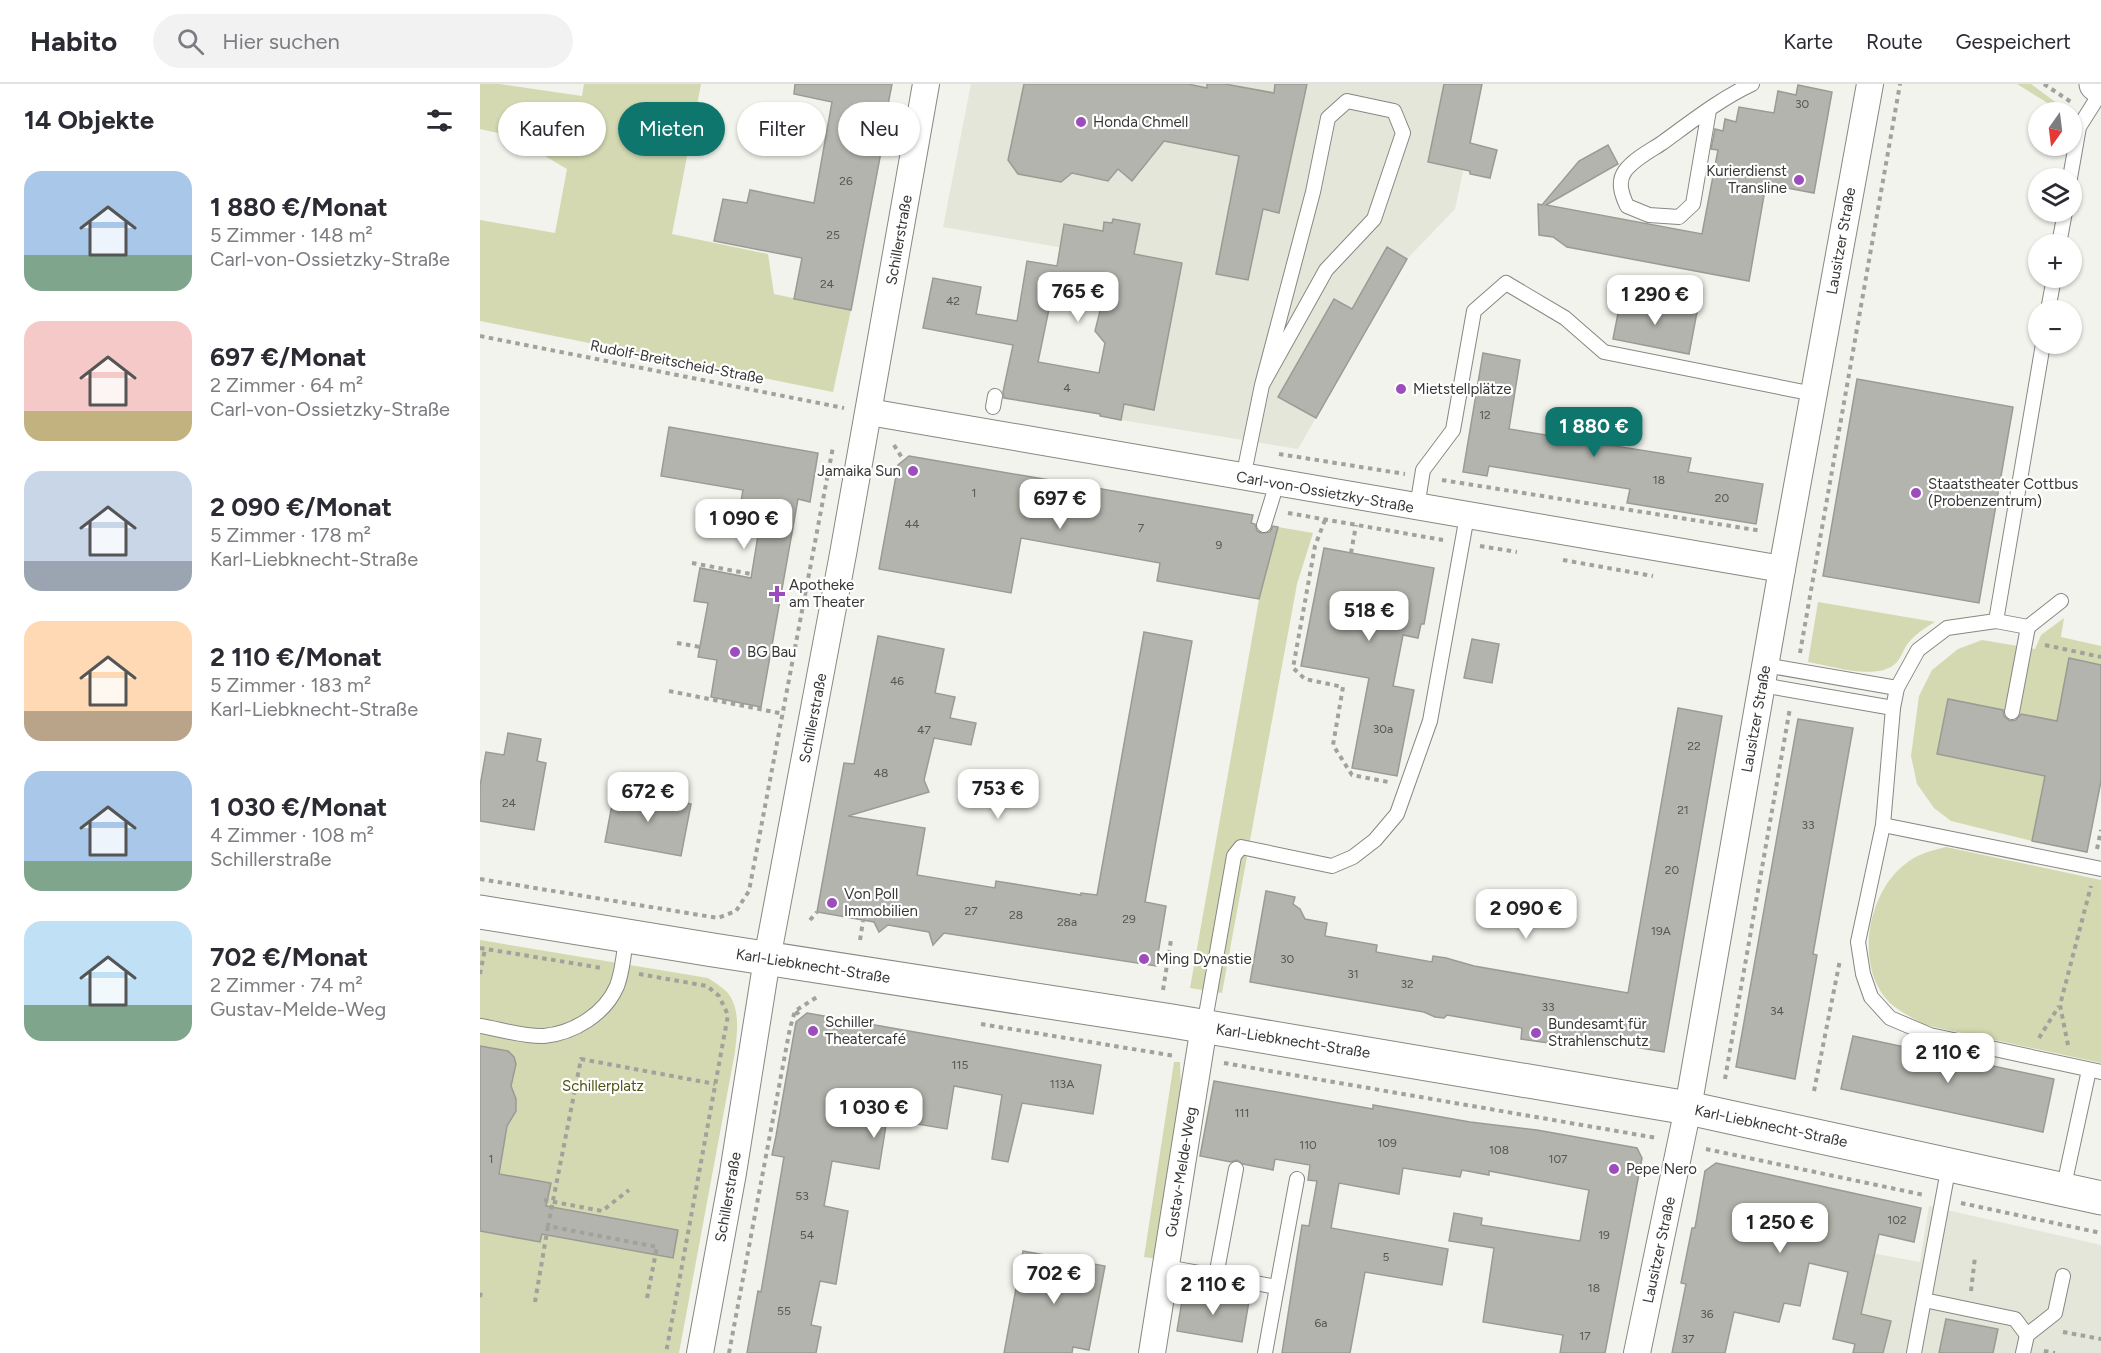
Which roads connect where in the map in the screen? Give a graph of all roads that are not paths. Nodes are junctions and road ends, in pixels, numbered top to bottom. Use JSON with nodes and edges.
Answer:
{"nodes":[{"id":1,"x":926,"y":84,"type":"edge"},
{"id":2,"x":1752,"y":84,"type":"edge"},
{"id":3,"x":1870,"y":84,"type":"edge"},
{"id":4,"x":2096,"y":84,"type":"edge"},
{"id":5,"x":2101,"y":90,"type":"edge"},
{"id":6,"x":1709,"y":110,"type":"junction"},
{"id":7,"x":2072,"y":168,"type":"edge"},
{"id":8,"x":2041,"y":354,"type":"edge"},
{"id":9,"x":1262,"y":385,"type":"junction"},
{"id":10,"x":1814,"y":394,"type":"junction"},
{"id":11,"x":869,"y":412,"type":"junction"},
{"id":12,"x":1243,"y":478,"type":"junction"},
{"id":13,"x":1277,"y":483,"type":"junction"},
{"id":14,"x":1417,"y":507,"type":"junction"},
{"id":15,"x":1467,"y":516,"type":"junction"},
{"id":16,"x":1264,"y":525,"type":"dead end"},
{"id":17,"x":1782,"y":569,"type":"junction"},
{"id":18,"x":2061,"y":601,"type":"dead end"},
{"id":19,"x":1996,"y":621,"type":"junction"},
{"id":20,"x":2028,"y":627,"type":"junction"},
{"id":21,"x":1764,"y":675,"type":"junction"},
{"id":22,"x":1897,"y":688,"type":"junction"},
{"id":23,"x":1893,"y":708,"type":"junction"},
{"id":24,"x":2012,"y":712,"type":"dead end"},
{"id":25,"x":1884,"y":825,"type":"junction"},
{"id":26,"x":2097,"y":868,"type":"edge"},
{"id":27,"x":480,"y":912,"type":"edge"},
{"id":28,"x":626,"y":936,"type":"junction"},
{"id":29,"x":767,"y":959,"type":"junction"},
{"id":30,"x":480,"y":1026,"type":"edge"},
{"id":31,"x":1204,"y":1026,"type":"junction"},
{"id":32,"x":2095,"y":1071,"type":"edge"},
{"id":33,"x":1688,"y":1108,"type":"junction"},
{"id":34,"x":1949,"y":1165,"type":"junction"},
{"id":35,"x":1236,"y":1169,"type":"dead end"},
{"id":36,"x":1297,"y":1179,"type":"dead end"},
{"id":37,"x":2063,"y":1190,"type":"junction"},
{"id":38,"x":2101,"y":1198,"type":"edge"},
{"id":39,"x":1166,"y":1267,"type":"junction"},
{"id":40,"x":1216,"y":1276,"type":"junction"},
{"id":41,"x":2063,"y":1276,"type":"dead end"},
{"id":42,"x":1277,"y":1287,"type":"junction"},
{"id":43,"x":1924,"y":1300,"type":"junction"},
{"id":44,"x":2032,"y":1331,"type":"junction"},
{"id":45,"x":700,"y":1353,"type":"edge"},
{"id":46,"x":1152,"y":1353,"type":"edge"},
{"id":47,"x":1265,"y":1353,"type":"edge"},
{"id":48,"x":1637,"y":1353,"type":"edge"},
{"id":49,"x":1914,"y":1353,"type":"edge"},
{"id":50,"x":2023,"y":1353,"type":"edge"}],
"edges":[{"from":1,"to":11,"type":"street","name":"Schillerstraße"},
{"from":2,"to":6,"type":"lane"},
{"from":3,"to":10,"type":"street","name":"Lausitzer Straße"},
{"from":4,"to":5,"type":"main road"},
{"from":5,"to":7,"type":"lane"},
{"from":6,"to":6,"type":"lane"},
{"from":8,"to":19,"type":"lane"},
{"from":9,"to":9,"type":"lane"},
{"from":9,"to":12,"type":"lane"},
{"from":10,"to":14,"type":"lane"},
{"from":10,"to":17,"type":"street","name":"Lausitzer Straße"},
{"from":11,"to":12,"type":"street","name":"Carl-von-Ossietzky-Straße"},
{"from":11,"to":29,"type":"street","name":"Schillerstraße"},
{"from":12,"to":13,"type":"street","name":"Carl-von-Ossietzky-Straße"},
{"from":13,"to":14,"type":"street","name":"Carl-von-Ossietzky-Straße"},
{"from":13,"to":16,"type":"lane"},
{"from":14,"to":15,"type":"street","name":"Carl-von-Ossietzky-Straße"},
{"from":15,"to":17,"type":"street","name":"Carl-von-Ossietzky-Straße"},
{"from":15,"to":31,"type":"lane"},
{"from":17,"to":21,"type":"street","name":"Lausitzer Straße"},
{"from":18,"to":20,"type":"lane"},
{"from":19,"to":20,"type":"lane"},
{"from":19,"to":22,"type":"lane"},
{"from":20,"to":24,"type":"lane"},
{"from":21,"to":22,"type":"lane"},
{"from":21,"to":23,"type":"lane"},
{"from":21,"to":33,"type":"street","name":"Lausitzer Straße"},
{"from":22,"to":23,"type":"lane"},
{"from":23,"to":25,"type":"lane"},
{"from":25,"to":26,"type":"lane"},
{"from":25,"to":32,"type":"lane"},
{"from":27,"to":28,"type":"main road","name":"Karl-Liebknecht-Straße"},
{"from":28,"to":29,"type":"main road","name":"Karl-Liebknecht-Straße"},
{"from":28,"to":30,"type":"lane"},
{"from":29,"to":31,"type":"main road","name":"Karl-Liebknecht-Straße"},
{"from":29,"to":45,"type":"street","name":"Schillerstraße"},
{"from":31,"to":33,"type":"main road","name":"Karl-Liebknecht-Straße"},
{"from":31,"to":39,"type":"street","name":"Gustav-Melde-Weg"},
{"from":32,"to":37,"type":"lane"},
{"from":33,"to":34,"type":"main road","name":"Karl-Liebknecht-Straße"},
{"from":33,"to":48,"type":"street","name":"Lausitzer Straße"},
{"from":34,"to":37,"type":"main road","name":"Karl-Liebknecht-Straße"},
{"from":34,"to":43,"type":"lane"},
{"from":35,"to":40,"type":"lane"},
{"from":36,"to":42,"type":"lane"},
{"from":37,"to":38,"type":"main road","name":"Karl-Liebknecht-Straße"},
{"from":39,"to":40,"type":"lane"},
{"from":39,"to":46,"type":"street","name":"Gustav-Melde-Weg"},
{"from":40,"to":42,"type":"lane"},
{"from":41,"to":44,"type":"lane"},
{"from":42,"to":47,"type":"lane"},
{"from":43,"to":44,"type":"lane"},
{"from":43,"to":49,"type":"lane"},
{"from":44,"to":50,"type":"lane"}]}
